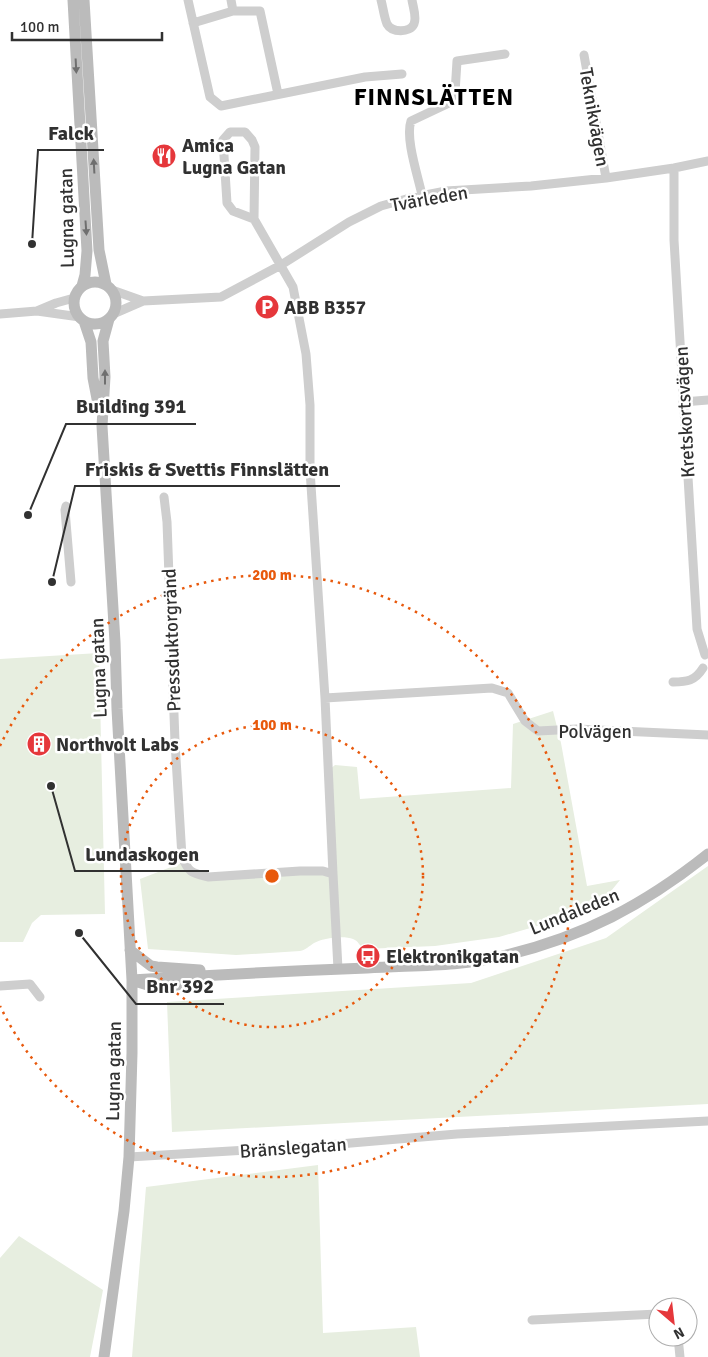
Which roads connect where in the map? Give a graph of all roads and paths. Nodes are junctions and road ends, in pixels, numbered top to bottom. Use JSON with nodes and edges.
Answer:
{"nodes":[{"id":1,"x":73,"y":0,"type":"edge"},
{"id":2,"x":84,"y":0,"type":"edge"},
{"id":3,"x":188,"y":0,"type":"edge"},
{"id":4,"x":231,"y":0,"type":"edge"},
{"id":5,"x":381,"y":0,"type":"edge"},
{"id":6,"x":412,"y":0,"type":"edge"},
{"id":7,"x":233,"y":11,"type":"junction"},
{"id":8,"x":193,"y":23,"type":"junction"},
{"id":9,"x":505,"y":54,"type":"dead end"},
{"id":10,"x":584,"y":55,"type":"dead end"},
{"id":11,"x":402,"y":74,"type":"dead end"},
{"id":12,"x":278,"y":94,"type":"junction"},
{"id":13,"x":708,"y":161,"type":"edge"},
{"id":14,"x":674,"y":168,"type":"junction"},
{"id":15,"x":606,"y":178,"type":"junction"},
{"id":16,"x":422,"y":195,"type":"junction"},
{"id":17,"x":254,"y":219,"type":"junction"},
{"id":18,"x":281,"y":265,"type":"junction"},
{"id":19,"x":82,"y":286,"type":"junction"},
{"id":20,"x":109,"y":287,"type":"junction"},
{"id":21,"x":74,"y":298,"type":"junction"},
{"id":22,"x":143,"y":301,"type":"junction"},
{"id":23,"x":37,"y":311,"type":"junction"},
{"id":24,"x":0,"y":314,"type":"edge"},
{"id":25,"x":111,"y":317,"type":"junction"},
{"id":26,"x":82,"y":319,"type":"junction"},
{"id":27,"x":708,"y":400,"type":"edge"},
{"id":28,"x":683,"y":402,"type":"junction"},
{"id":29,"x":102,"y":426,"type":"junction"},
{"id":30,"x":164,"y":497,"type":"dead end"},
{"id":31,"x":66,"y":506,"type":"dead end"},
{"id":32,"x":71,"y":582,"type":"dead end"},
{"id":33,"x":706,"y":655,"type":"dead end"},
{"id":34,"x":703,"y":668,"type":"dead end"},
{"id":35,"x":673,"y":682,"type":"dead end"},
{"id":36,"x":325,"y":698,"type":"junction"},
{"id":37,"x":708,"y":736,"type":"edge"},
{"id":38,"x":708,"y":854,"type":"edge"},
{"id":39,"x":333,"y":874,"type":"junction"},
{"id":40,"x":130,"y":950,"type":"junction"},
{"id":41,"x":338,"y":969,"type":"junction"},
{"id":42,"x":229,"y":974,"type":"junction"},
{"id":43,"x":132,"y":980,"type":"junction"},
{"id":44,"x":0,"y":986,"type":"edge"},
{"id":45,"x":40,"y":997,"type":"dead end"},
{"id":46,"x":708,"y":1121,"type":"edge"},
{"id":47,"x":129,"y":1157,"type":"junction"},
{"id":48,"x":648,"y":1314,"type":"edge"},
{"id":49,"x":532,"y":1320,"type":"dead end"},
{"id":50,"x":104,"y":1357,"type":"edge"}],
"edges":[{"from":1,"to":19,"type":"main road","name":"Lugna gatan","one_way":true},
{"from":20,"to":2,"type":"main road","name":"Lugna gatan","one_way":true},
{"from":3,"to":8,"type":"street"},
{"from":4,"to":7,"type":"street"},
{"from":5,"to":6,"type":"street"},
{"from":7,"to":8,"type":"street"},
{"from":7,"to":12,"type":"street"},
{"from":8,"to":12,"type":"street"},
{"from":9,"to":16,"type":"street"},
{"from":10,"to":15,"type":"street","name":"Teknikvägen"},
{"from":11,"to":12,"type":"street"},
{"from":13,"to":14,"type":"street","name":"Tvärleden"},
{"from":14,"to":15,"type":"street","name":"Tvärleden"},
{"from":14,"to":28,"type":"street","name":"Kretskortsvägen"},
{"from":15,"to":16,"type":"street","name":"Tvärleden"},
{"from":16,"to":18,"type":"street","name":"Tvärleden"},
{"from":17,"to":17,"type":"street"},
{"from":17,"to":18,"type":"street"},
{"from":18,"to":22,"type":"street","name":"Tvärleden"},
{"from":18,"to":36,"type":"street"},
{"from":19,"to":20,"type":"main road"},
{"from":19,"to":21,"type":"main road"},
{"from":20,"to":22,"type":"street","name":"Tvärleden"},
{"from":20,"to":25,"type":"main road"},
{"from":21,"to":23,"type":"street"},
{"from":21,"to":26,"type":"main road"},
{"from":22,"to":25,"type":"street","name":"Tvärleden"},
{"from":23,"to":24,"type":"street"},
{"from":23,"to":26,"type":"street"},
{"from":25,"to":26,"type":"main road"},
{"from":29,"to":25,"type":"main road","name":"Lugna gatan","one_way":true},
{"from":26,"to":29,"type":"main road","name":"Lugna gatan"},
{"from":27,"to":28,"type":"street"},
{"from":28,"to":33,"type":"street","name":"Kretskortsvägen"},
{"from":29,"to":40,"type":"main road","name":"Lugna gatan"},
{"from":30,"to":39,"type":"street","name":"Pressduktorgränd"},
{"from":31,"to":32,"type":"street"},
{"from":34,"to":35,"type":"street"},
{"from":36,"to":37,"type":"street","name":"Polvägen"},
{"from":36,"to":39,"type":"street"},
{"from":38,"to":41,"type":"main road","name":"Lundaleden"},
{"from":39,"to":41,"type":"street"},
{"from":40,"to":42,"type":"main road","name":"Lundaleden"},
{"from":40,"to":43,"type":"main road","name":"Lugna gatan"},
{"from":41,"to":42,"type":"main road","name":"Lundaleden"},
{"from":42,"to":43,"type":"main road","name":"Lundaleden"},
{"from":43,"to":47,"type":"main road","name":"Lugna gatan"},
{"from":44,"to":45,"type":"street"},
{"from":46,"to":47,"type":"street","name":"Bränslegatan"},
{"from":47,"to":50,"type":"main road","name":"Lugna gatan"},
{"from":48,"to":49,"type":"street"}]}
